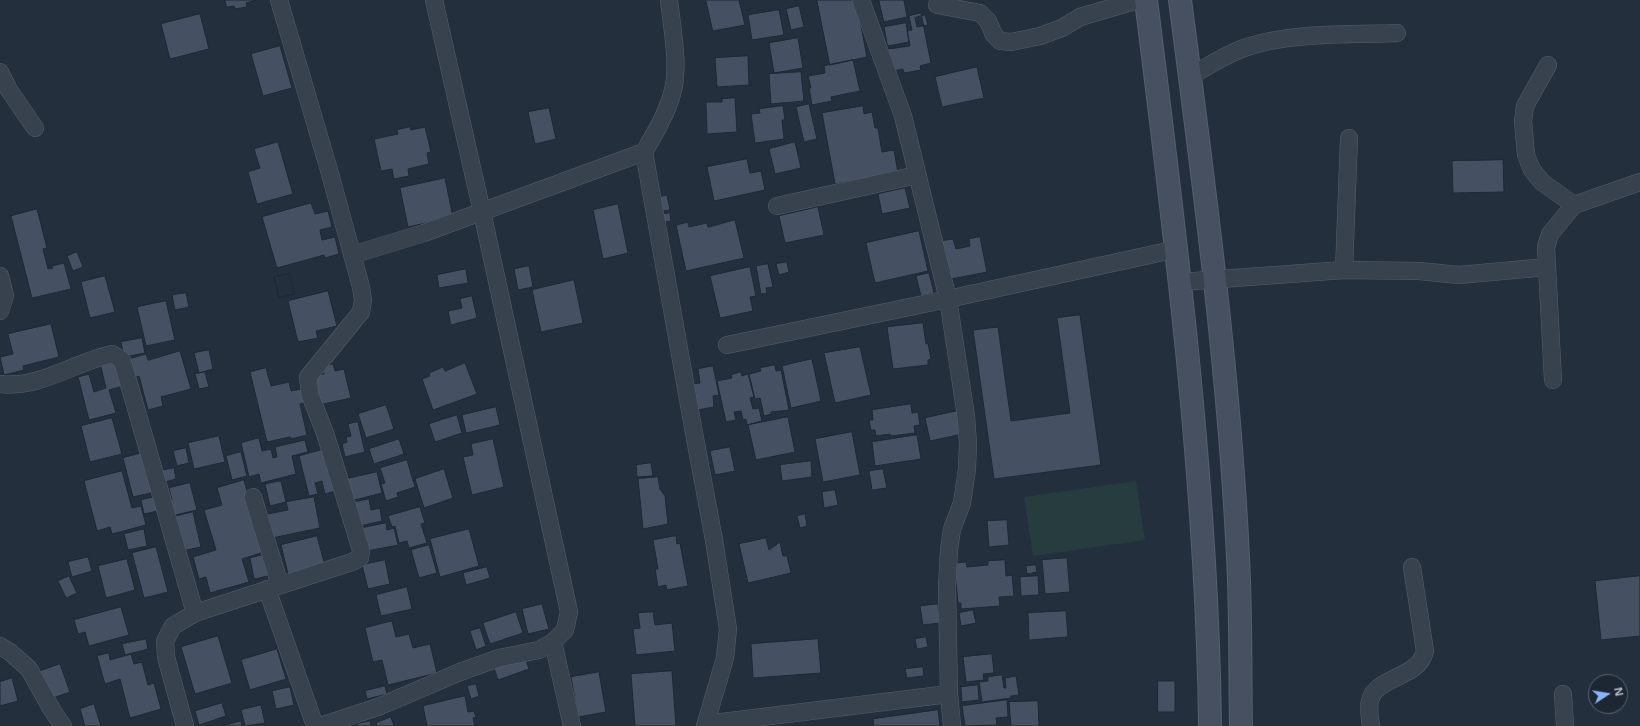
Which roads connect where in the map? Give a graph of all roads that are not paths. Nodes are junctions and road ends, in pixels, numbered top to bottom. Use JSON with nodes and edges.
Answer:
{"nodes":[{"id":1,"x":279,"y":0,"type":"edge"},
{"id":2,"x":434,"y":0,"type":"edge"},
{"id":3,"x":669,"y":0,"type":"edge"},
{"id":4,"x":861,"y":0,"type":"edge"},
{"id":5,"x":1138,"y":0,"type":"edge"},
{"id":6,"x":1146,"y":0,"type":"edge"},
{"id":7,"x":1180,"y":0,"type":"edge"},
{"id":8,"x":937,"y":5,"type":"dead end"},
{"id":9,"x":1397,"y":34,"type":"dead end"},
{"id":10,"x":1548,"y":65,"type":"dead end"},
{"id":11,"x":0,"y":72,"type":"edge"},
{"id":12,"x":1190,"y":76,"type":"junction"},
{"id":13,"x":35,"y":128,"type":"dead end"},
{"id":14,"x":1349,"y":138,"type":"dead end"},
{"id":15,"x":644,"y":152,"type":"junction"},
{"id":16,"x":917,"y":176,"type":"junction"},
{"id":17,"x":1640,"y":182,"type":"edge"},
{"id":18,"x":1574,"y":205,"type":"junction"},
{"id":19,"x":777,"y":206,"type":"dead end"},
{"id":20,"x":482,"y":212,"type":"junction"},
{"id":21,"x":1177,"y":250,"type":"junction"},
{"id":22,"x":352,"y":255,"type":"junction"},
{"id":23,"x":1547,"y":267,"type":"junction"},
{"id":24,"x":1344,"y":270,"type":"junction"},
{"id":25,"x":0,"y":276,"type":"edge"},
{"id":26,"x":1214,"y":280,"type":"junction"},
{"id":27,"x":1180,"y":282,"type":"junction"},
{"id":28,"x":948,"y":300,"type":"junction"},
{"id":29,"x":0,"y":311,"type":"edge"},
{"id":30,"x":727,"y":345,"type":"dead end"},
{"id":31,"x":1553,"y":380,"type":"dead end"},
{"id":32,"x":0,"y":384,"type":"edge"},
{"id":33,"x":253,"y":497,"type":"dead end"},
{"id":34,"x":1412,"y":567,"type":"dead end"},
{"id":35,"x":273,"y":587,"type":"junction"},
{"id":36,"x":195,"y":613,"type":"junction"},
{"id":37,"x":553,"y":642,"type":"junction"},
{"id":38,"x":0,"y":646,"type":"edge"},
{"id":39,"x":949,"y":694,"type":"junction"},
{"id":40,"x":1563,"y":694,"type":"dead end"},
{"id":41,"x":705,"y":725,"type":"edge"},
{"id":42,"x":63,"y":726,"type":"edge"},
{"id":43,"x":185,"y":726,"type":"edge"},
{"id":44,"x":315,"y":726,"type":"edge"},
{"id":45,"x":320,"y":726,"type":"edge"},
{"id":46,"x":572,"y":726,"type":"edge"},
{"id":47,"x":952,"y":726,"type":"edge"},
{"id":48,"x":1210,"y":726,"type":"edge"},
{"id":49,"x":1241,"y":726,"type":"edge"},
{"id":50,"x":1371,"y":726,"type":"edge"},
{"id":51,"x":1565,"y":726,"type":"edge"}],
"edges":[{"from":1,"to":22,"type":"street"},
{"from":2,"to":20,"type":"street"},
{"from":3,"to":15,"type":"street"},
{"from":4,"to":16,"type":"street"},
{"from":5,"to":8,"type":"street"},
{"from":6,"to":21,"type":"main road"},
{"from":7,"to":12,"type":"main road"},
{"from":9,"to":12,"type":"street"},
{"from":10,"to":18,"type":"street"},
{"from":11,"to":13,"type":"street"},
{"from":12,"to":26,"type":"main road"},
{"from":14,"to":24,"type":"street"},
{"from":15,"to":20,"type":"street"},
{"from":15,"to":41,"type":"street"},
{"from":16,"to":19,"type":"street"},
{"from":16,"to":28,"type":"street"},
{"from":17,"to":18,"type":"street"},
{"from":18,"to":23,"type":"street"},
{"from":20,"to":22,"type":"street"},
{"from":20,"to":37,"type":"street"},
{"from":21,"to":27,"type":"main road"},
{"from":21,"to":28,"type":"street"},
{"from":22,"to":35,"type":"street"},
{"from":23,"to":24,"type":"street"},
{"from":23,"to":31,"type":"street"},
{"from":24,"to":26,"type":"street"},
{"from":25,"to":29,"type":"street"},
{"from":26,"to":27,"type":"street"},
{"from":26,"to":49,"type":"main road"},
{"from":27,"to":48,"type":"main road"},
{"from":28,"to":30,"type":"street"},
{"from":28,"to":39,"type":"street"},
{"from":32,"to":36,"type":"street"},
{"from":33,"to":35,"type":"street"},
{"from":34,"to":50,"type":"street"},
{"from":35,"to":36,"type":"street"},
{"from":35,"to":44,"type":"street"},
{"from":36,"to":43,"type":"street"},
{"from":37,"to":45,"type":"street"},
{"from":37,"to":46,"type":"street"},
{"from":38,"to":42,"type":"street"},
{"from":39,"to":41,"type":"street"},
{"from":39,"to":47,"type":"street"},
{"from":40,"to":51,"type":"street"}]}
